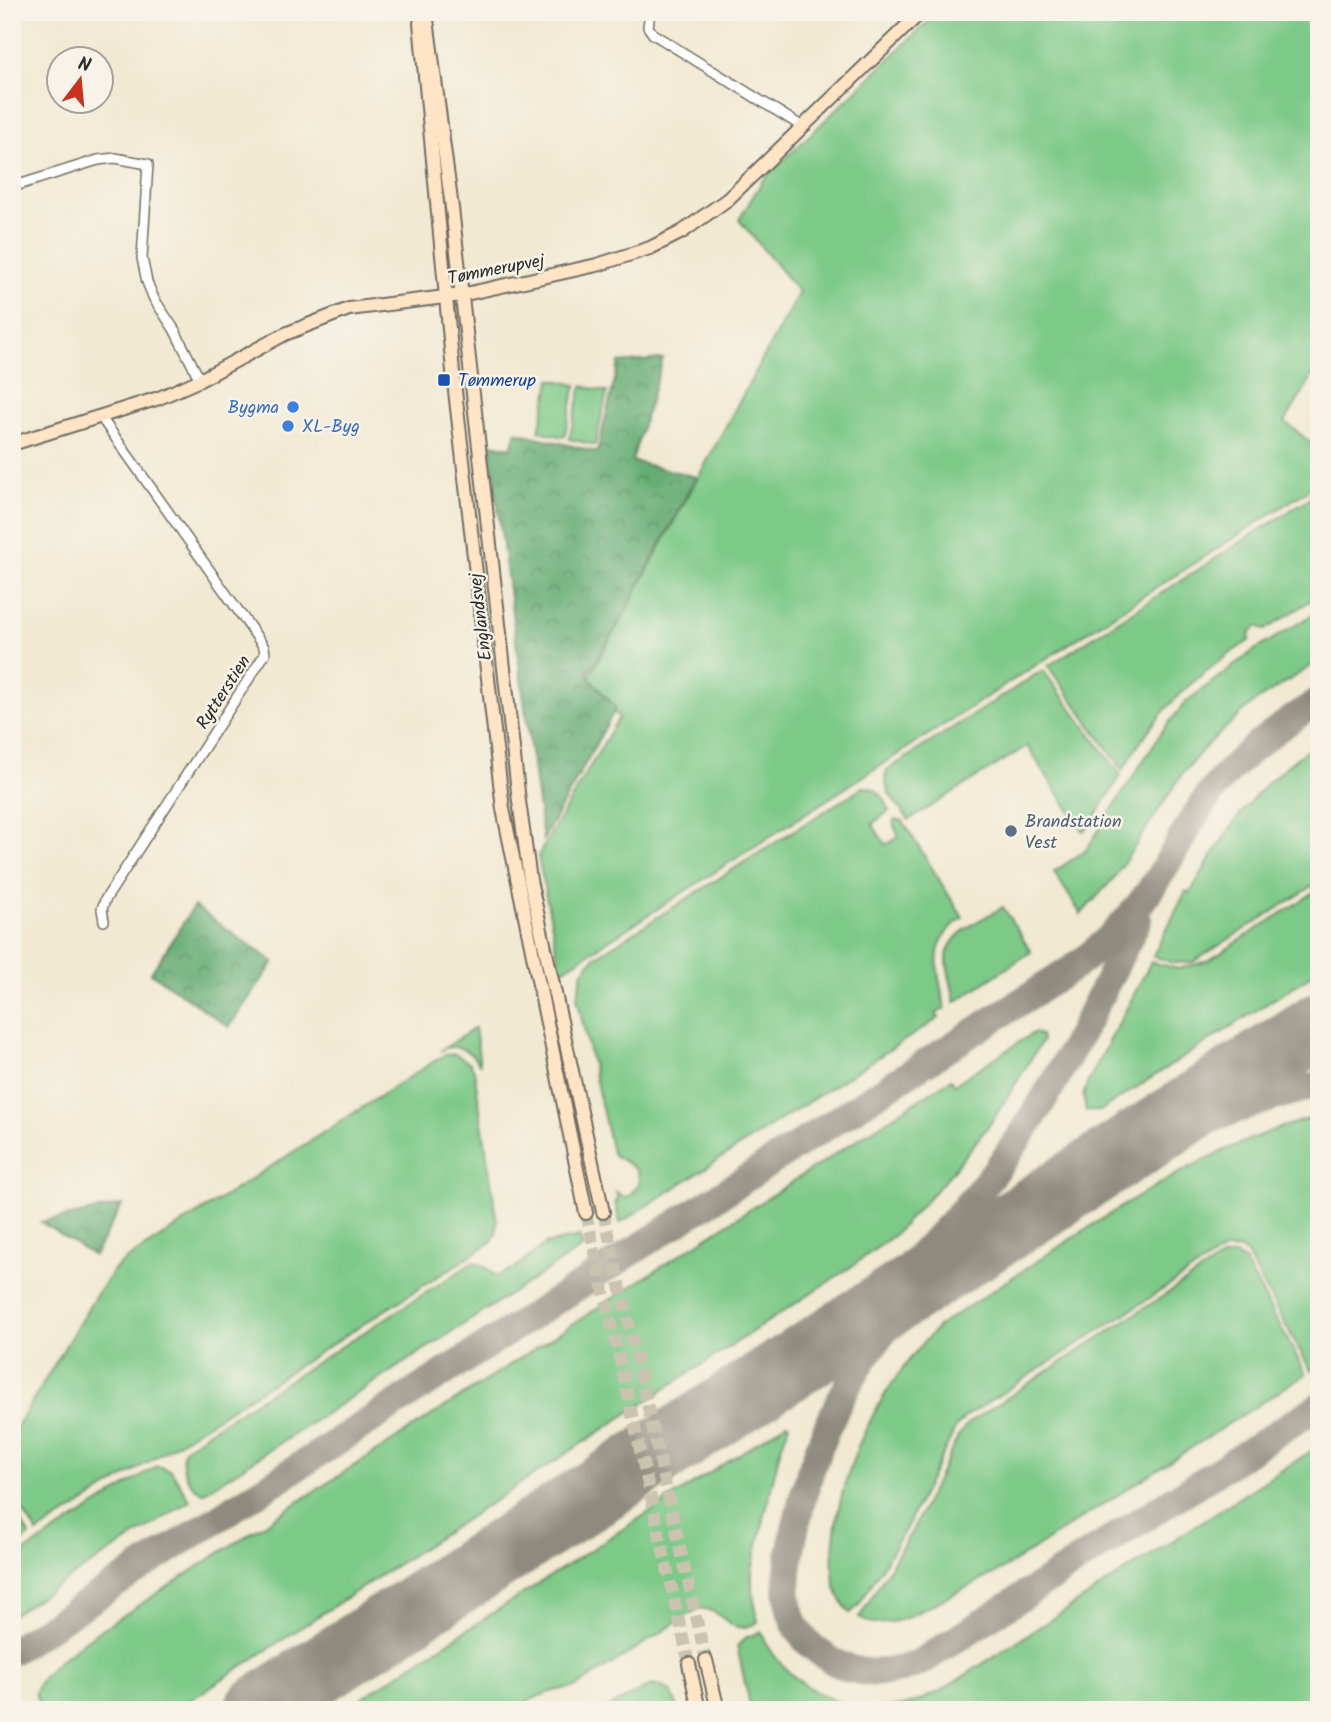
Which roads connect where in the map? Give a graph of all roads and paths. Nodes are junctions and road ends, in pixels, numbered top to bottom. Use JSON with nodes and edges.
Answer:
{"nodes":[{"id":1,"x":418,"y":12,"type":"edge"},
{"id":2,"x":426,"y":12,"type":"edge"},
{"id":3,"x":650,"y":12,"type":"edge"},
{"id":4,"x":921,"y":12,"type":"edge"},
{"id":5,"x":803,"y":127,"type":"junction"},
{"id":6,"x":12,"y":187,"type":"edge"},
{"id":7,"x":461,"y":295,"type":"junction"},
{"id":8,"x":446,"y":297,"type":"junction"},
{"id":9,"x":200,"y":380,"type":"junction"},
{"id":10,"x":100,"y":416,"type":"junction"},
{"id":11,"x":12,"y":443,"type":"edge"},
{"id":12,"x":104,"y":921,"type":"dead end"},
{"id":13,"x":603,"y":1212,"type":"tunnel mouth"},
{"id":14,"x":586,"y":1213,"type":"tunnel mouth"},
{"id":15,"x":706,"y":1660,"type":"tunnel mouth"},
{"id":16,"x":689,"y":1664,"type":"tunnel mouth"},
{"id":17,"x":699,"y":1710,"type":"edge"},
{"id":18,"x":718,"y":1710,"type":"edge"}],
"edges":[{"from":1,"to":8,"type":"main road","name":"Englandsvej"},
{"from":2,"to":7,"type":"main road","name":"Englandsvej"},
{"from":3,"to":5,"type":"street"},
{"from":4,"to":5,"type":"main road","name":"Tømmerupvej"},
{"from":5,"to":7,"type":"main road","name":"Tømmerupvej"},
{"from":6,"to":9,"type":"street"},
{"from":7,"to":8,"type":"main road","name":"Tømmerupvej"},
{"from":7,"to":13,"type":"main road","name":"Englandsvej"},
{"from":8,"to":9,"type":"main road","name":"Tømmerupvej"},
{"from":8,"to":14,"type":"main road","name":"Englandsvej"},
{"from":9,"to":10,"type":"main road","name":"Tømmerupvej"},
{"from":10,"to":11,"type":"main road","name":"Tømmerupvej"},
{"from":10,"to":12,"type":"street","name":"Rytterstien"},
{"from":15,"to":18,"type":"main road"},
{"from":16,"to":17,"type":"main road"}]}
